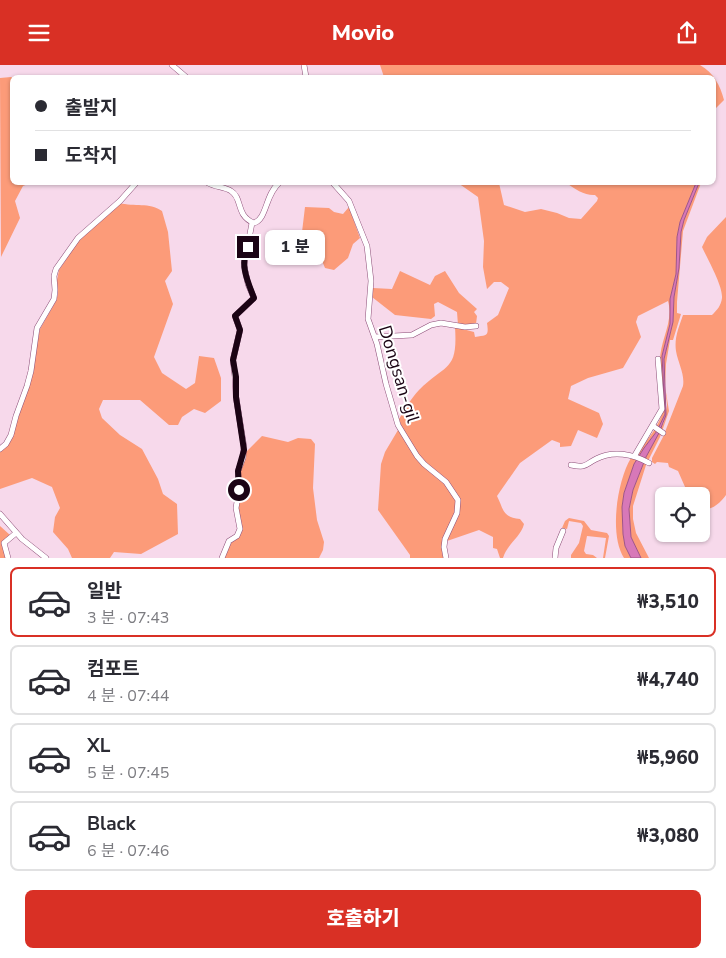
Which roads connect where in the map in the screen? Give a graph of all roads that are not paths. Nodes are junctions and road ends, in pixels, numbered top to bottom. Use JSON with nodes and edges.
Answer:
{"nodes":[{"id":1,"x":172,"y":65,"type":"edge"},
{"id":2,"x":184,"y":75,"type":"edge"},
{"id":3,"x":134,"y":185,"type":"edge"},
{"id":4,"x":212,"y":185,"type":"edge"},
{"id":5,"x":277,"y":185,"type":"edge"},
{"id":6,"x":335,"y":185,"type":"edge"},
{"id":7,"x":230,"y":187,"type":"edge"},
{"id":8,"x":252,"y":223,"type":"junction"},
{"id":9,"x":476,"y":326,"type":"dead end"},
{"id":10,"x":375,"y":337,"type":"junction"},
{"id":11,"x":658,"y":359,"type":"dead end"},
{"id":12,"x":654,"y":427,"type":"junction"},
{"id":13,"x":662,"y":432,"type":"dead end"},
{"id":14,"x":0,"y":449,"type":"edge"},
{"id":15,"x":636,"y":456,"type":"junction"},
{"id":16,"x":648,"y":462,"type":"dead end"},
{"id":17,"x":571,"y":465,"type":"dead end"},
{"id":18,"x":0,"y":515,"type":"edge"},
{"id":19,"x":563,"y":531,"type":"dead end"},
{"id":20,"x":11,"y":537,"type":"junction"},
{"id":21,"x":8,"y":558,"type":"edge"},
{"id":22,"x":46,"y":558,"type":"edge"},
{"id":23,"x":222,"y":558,"type":"edge"},
{"id":24,"x":446,"y":558,"type":"edge"},
{"id":25,"x":555,"y":558,"type":"edge"}],
"edges":[{"from":1,"to":2,"type":"street"},
{"from":3,"to":14,"type":"street"},
{"from":4,"to":7,"type":"street"},
{"from":5,"to":8,"type":"street"},
{"from":6,"to":10,"type":"street","name":"Dongsan-gil"},
{"from":7,"to":8,"type":"street"},
{"from":8,"to":23,"type":"street"},
{"from":9,"to":10,"type":"street"},
{"from":10,"to":24,"type":"street","name":"Dongsan-gil"},
{"from":11,"to":12,"type":"street"},
{"from":12,"to":13,"type":"street"},
{"from":12,"to":15,"type":"street"},
{"from":15,"to":16,"type":"street"},
{"from":15,"to":17,"type":"street"},
{"from":18,"to":20,"type":"street"},
{"from":19,"to":25,"type":"street"},
{"from":20,"to":21,"type":"street"},
{"from":20,"to":22,"type":"street"}]}
